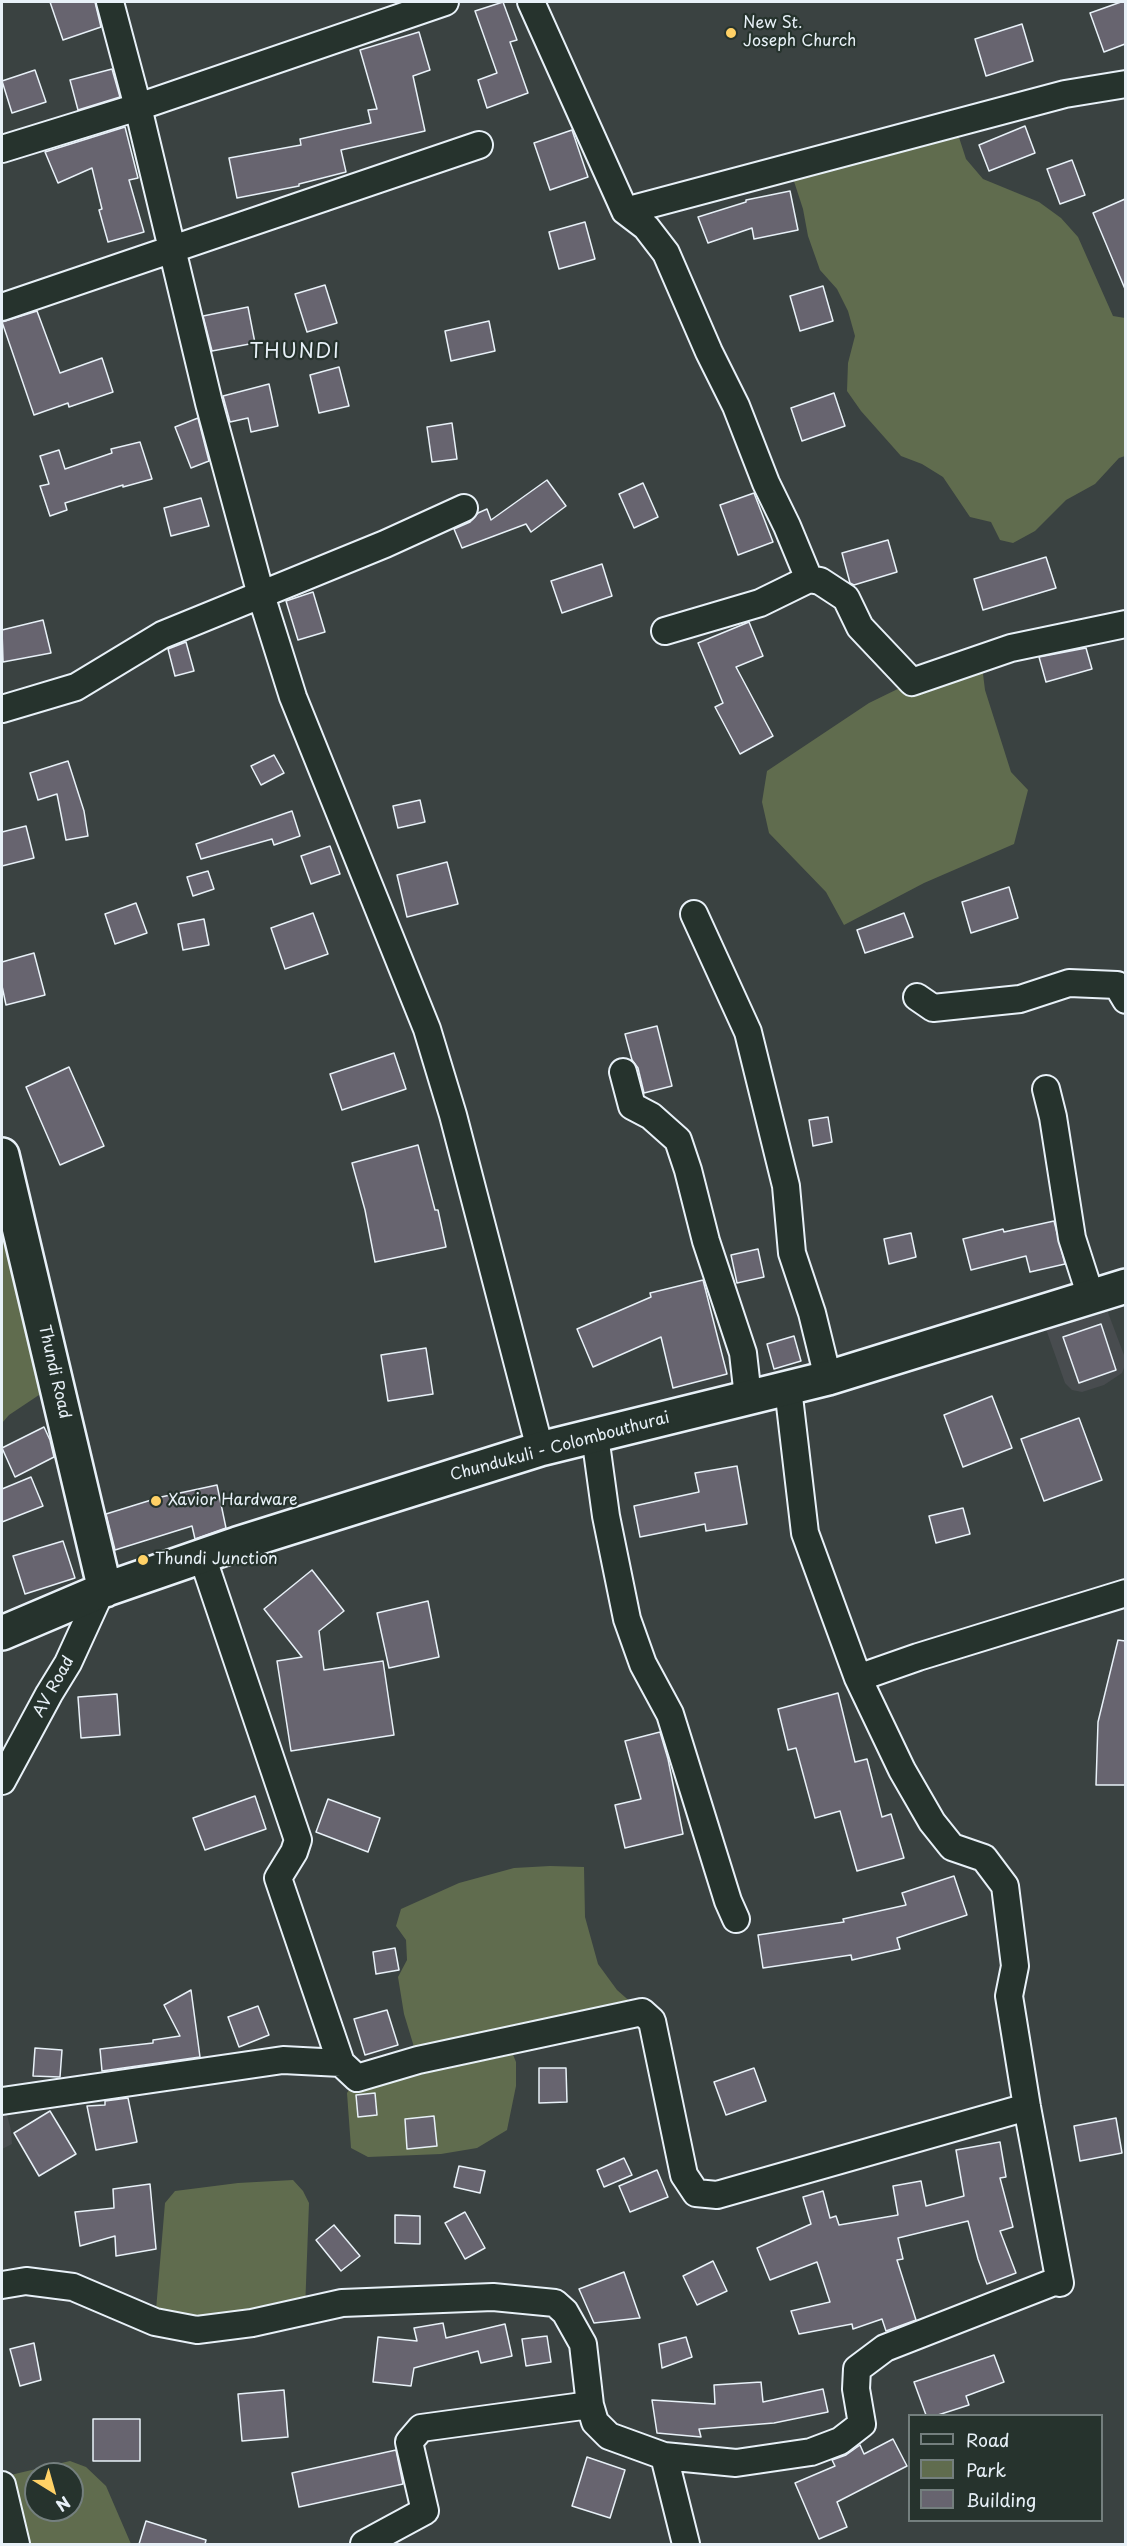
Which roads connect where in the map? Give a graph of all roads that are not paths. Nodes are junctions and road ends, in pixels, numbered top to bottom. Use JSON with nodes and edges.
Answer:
{"nodes":[{"id":1,"x":110,"y":2,"type":"edge"},
{"id":2,"x":445,"y":2,"type":"edge"},
{"id":3,"x":531,"y":2,"type":"edge"},
{"id":4,"x":1125,"y":84,"type":"edge"},
{"id":5,"x":138,"y":107,"type":"junction"},
{"id":6,"x":479,"y":145,"type":"dead end"},
{"id":7,"x":2,"y":149,"type":"edge"},
{"id":8,"x":625,"y":211,"type":"junction"},
{"id":9,"x":171,"y":248,"type":"junction"},
{"id":10,"x":2,"y":307,"type":"edge"},
{"id":11,"x":464,"y":508,"type":"dead end"},
{"id":12,"x":809,"y":579,"type":"junction"},
{"id":13,"x":261,"y":595,"type":"junction"},
{"id":14,"x":1125,"y":624,"type":"edge"},
{"id":15,"x":664,"y":631,"type":"dead end"},
{"id":16,"x":2,"y":709,"type":"edge"},
{"id":17,"x":694,"y":914,"type":"dead end"},
{"id":18,"x":917,"y":997,"type":"dead end"},
{"id":19,"x":1125,"y":1000,"type":"edge"},
{"id":20,"x":623,"y":1072,"type":"dead end"},
{"id":21,"x":1046,"y":1089,"type":"dead end"},
{"id":22,"x":2,"y":1155,"type":"edge"},
{"id":23,"x":1125,"y":1286,"type":"edge"},
{"id":24,"x":1091,"y":1297,"type":"junction"},
{"id":25,"x":828,"y":1378,"type":"junction"},
{"id":26,"x":788,"y":1388,"type":"junction"},
{"id":27,"x":748,"y":1398,"type":"junction"},
{"id":28,"x":595,"y":1436,"type":"junction"},
{"id":29,"x":540,"y":1449,"type":"junction"},
{"id":30,"x":202,"y":1556,"type":"junction"},
{"id":31,"x":103,"y":1591,"type":"junction"},
{"id":32,"x":1125,"y":1593,"type":"edge"},
{"id":33,"x":2,"y":1633,"type":"edge"},
{"id":34,"x":858,"y":1678,"type":"junction"},
{"id":35,"x":2,"y":1781,"type":"edge"},
{"id":36,"x":736,"y":1919,"type":"dead end"},
{"id":37,"x":341,"y":2063,"type":"junction"},
{"id":38,"x":2,"y":2101,"type":"edge"},
{"id":39,"x":1027,"y":2107,"type":"junction"},
{"id":40,"x":2,"y":2284,"type":"edge"},
{"id":41,"x":590,"y":2405,"type":"junction"},
{"id":42,"x":664,"y":2456,"type":"junction"},
{"id":43,"x":2,"y":2485,"type":"edge"},
{"id":44,"x":16,"y":2544,"type":"edge"},
{"id":45,"x":364,"y":2544,"type":"edge"},
{"id":46,"x":687,"y":2544,"type":"edge"}],
"edges":[{"from":1,"to":5,"type":"street"},
{"from":2,"to":5,"type":"street"},
{"from":3,"to":8,"type":"street"},
{"from":4,"to":8,"type":"street"},
{"from":5,"to":7,"type":"street"},
{"from":5,"to":9,"type":"street"},
{"from":6,"to":9,"type":"street"},
{"from":8,"to":12,"type":"street"},
{"from":9,"to":10,"type":"street"},
{"from":9,"to":13,"type":"street"},
{"from":11,"to":13,"type":"street"},
{"from":12,"to":14,"type":"street"},
{"from":12,"to":15,"type":"street"},
{"from":13,"to":16,"type":"street"},
{"from":13,"to":29,"type":"street"},
{"from":17,"to":25,"type":"street"},
{"from":18,"to":19,"type":"street"},
{"from":20,"to":27,"type":"street"},
{"from":21,"to":24,"type":"street"},
{"from":22,"to":31,"type":"main road","name":"Thundi Road"},
{"from":23,"to":24,"type":"main road","name":"Chundukuli - Colombouthurai"},
{"from":24,"to":25,"type":"main road","name":"Chundukuli - Colombouthurai"},
{"from":25,"to":26,"type":"main road","name":"Chundukuli - Colombouthurai"},
{"from":26,"to":27,"type":"main road","name":"Chundukuli - Colombouthurai"},
{"from":26,"to":34,"type":"street"},
{"from":27,"to":28,"type":"main road","name":"Chundukuli - Colombouthurai"},
{"from":28,"to":29,"type":"main road","name":"Chundukuli - Colombouthurai"},
{"from":28,"to":36,"type":"street"},
{"from":29,"to":30,"type":"main road","name":"Chundukuli - Colombouthurai"},
{"from":30,"to":31,"type":"main road","name":"Chundukuli - Colombouthurai"},
{"from":30,"to":37,"type":"street"},
{"from":31,"to":33,"type":"main road","name":"Chundukuli - Colombouthurai"},
{"from":31,"to":35,"type":"street","name":"AV Road"},
{"from":32,"to":34,"type":"street"},
{"from":34,"to":39,"type":"street"},
{"from":37,"to":38,"type":"street"},
{"from":37,"to":39,"type":"street"},
{"from":39,"to":42,"type":"street"},
{"from":40,"to":41,"type":"street"},
{"from":41,"to":42,"type":"street"},
{"from":41,"to":45,"type":"street"},
{"from":42,"to":46,"type":"street"},
{"from":43,"to":44,"type":"street"}]}
